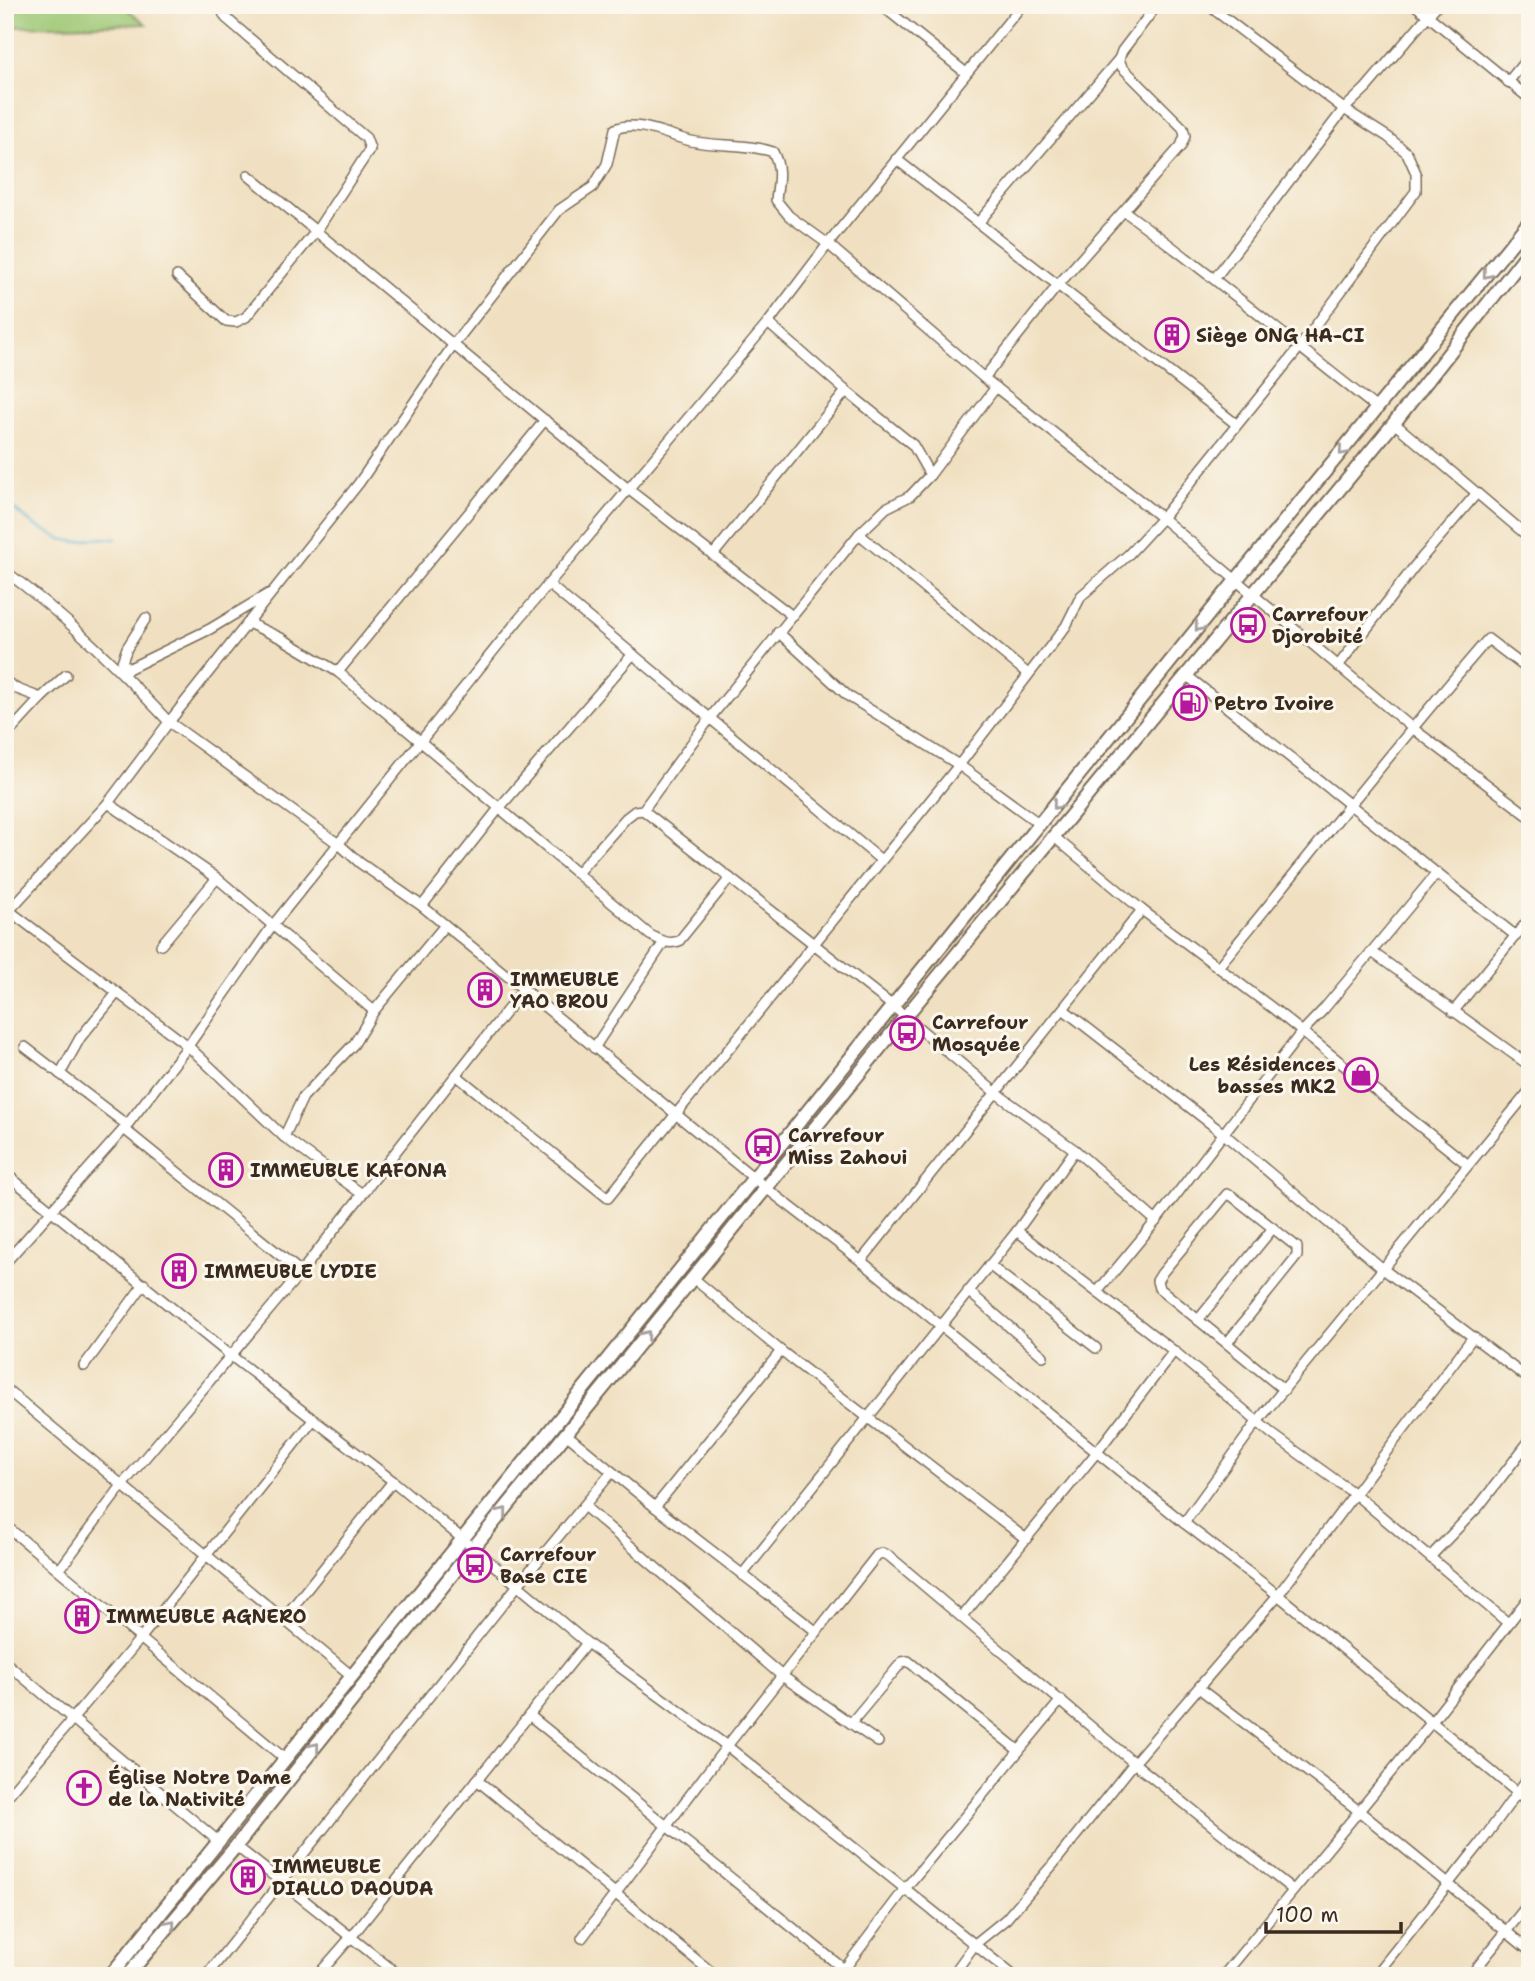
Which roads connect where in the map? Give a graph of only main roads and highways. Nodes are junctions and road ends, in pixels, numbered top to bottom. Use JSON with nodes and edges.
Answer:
{"nodes":[{"id":1,"x":1530,"y":221,"type":"edge"},
{"id":2,"x":1530,"y":250,"type":"edge"},
{"id":3,"x":469,"y":1543,"type":"junction"},
{"id":4,"x":110,"y":1976,"type":"edge"},
{"id":5,"x":127,"y":1976,"type":"edge"}],
"edges":[{"from":1,"to":3,"type":"main road","one_way":true},
{"from":3,"to":2,"type":"main road","one_way":true},
{"from":3,"to":4,"type":"main road"},
{"from":5,"to":3,"type":"main road","one_way":true}]}
